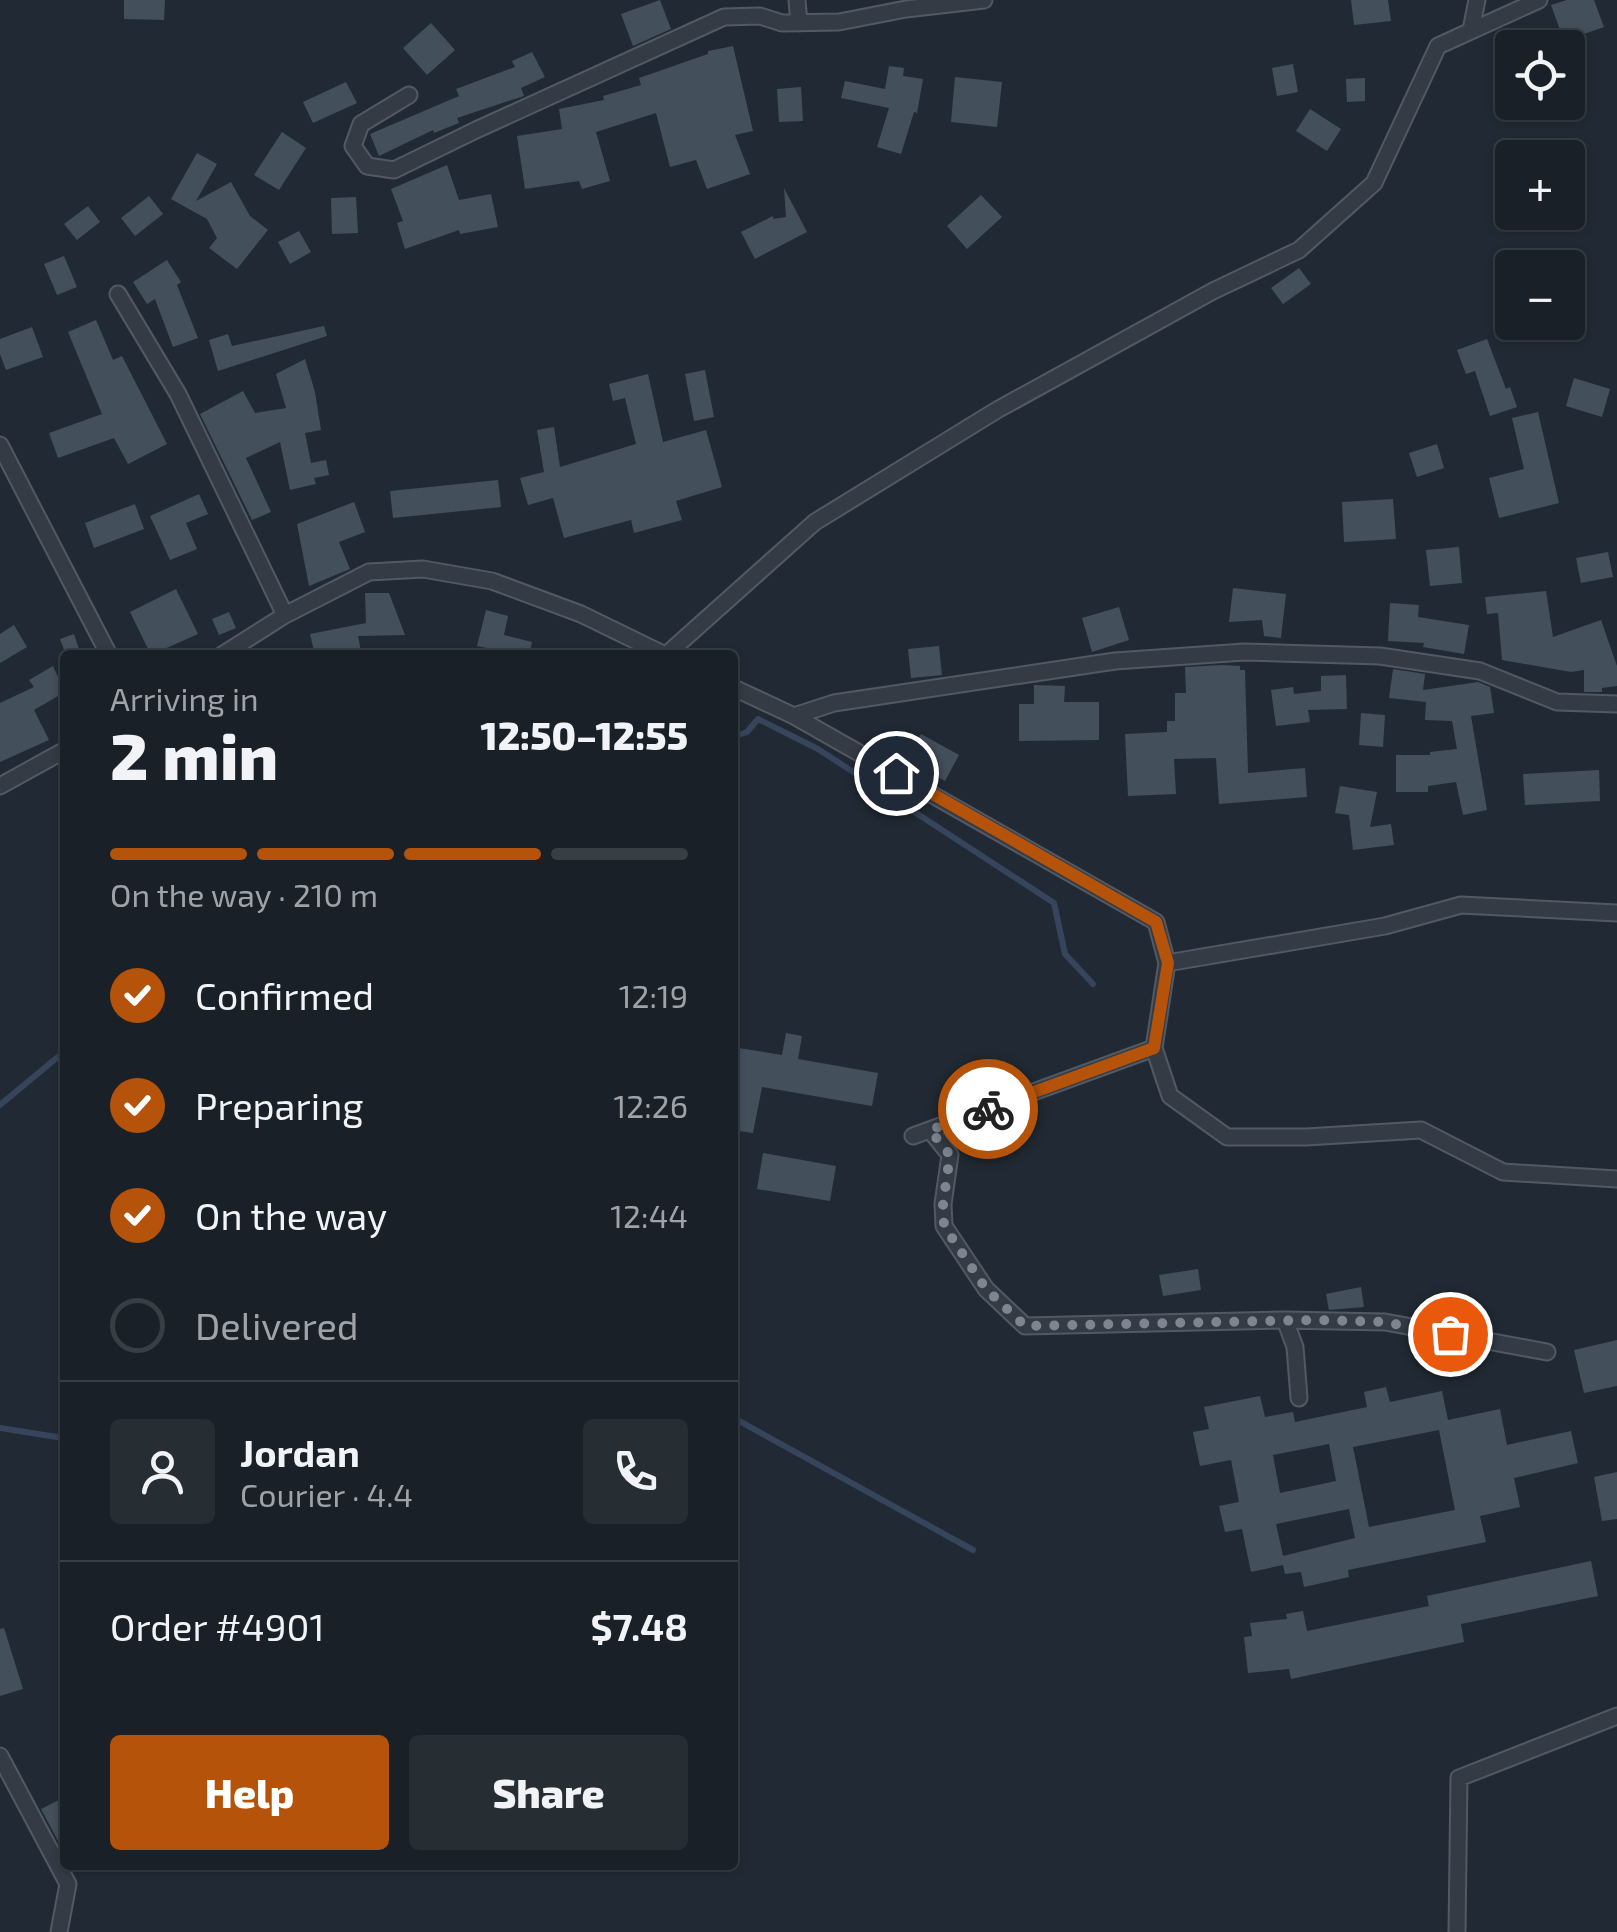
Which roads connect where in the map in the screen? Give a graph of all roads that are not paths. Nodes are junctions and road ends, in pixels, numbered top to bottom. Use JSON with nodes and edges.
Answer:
{"nodes":[{"id":1,"x":797,"y":0,"type":"edge"},
{"id":2,"x":984,"y":0,"type":"edge"},
{"id":3,"x":1477,"y":0,"type":"edge"},
{"id":4,"x":1539,"y":0,"type":"edge"},
{"id":5,"x":799,"y":22,"type":"junction"},
{"id":6,"x":1471,"y":30,"type":"junction"},
{"id":7,"x":409,"y":95,"type":"dead end"},
{"id":8,"x":118,"y":294,"type":"dead end"},
{"id":9,"x":0,"y":445,"type":"edge"},
{"id":10,"x":285,"y":615,"type":"junction"},
{"id":11,"x":106,"y":650,"type":"edge"},
{"id":12,"x":230,"y":650,"type":"edge"},
{"id":13,"x":656,"y":650,"type":"edge"},
{"id":14,"x":672,"y":650,"type":"edge"},
{"id":15,"x":738,"y":690,"type":"edge"},
{"id":16,"x":1617,"y":704,"type":"edge"},
{"id":17,"x":794,"y":716,"type":"junction"},
{"id":18,"x":60,"y":753,"type":"edge"},
{"id":19,"x":0,"y":786,"type":"edge"},
{"id":20,"x":1617,"y":912,"type":"edge"},
{"id":21,"x":1168,"y":963,"type":"junction"},
{"id":22,"x":1154,"y":1048,"type":"junction"},
{"id":23,"x":930,"y":1130,"type":"junction"},
{"id":24,"x":913,"y":1136,"type":"dead end"},
{"id":25,"x":1617,"y":1179,"type":"edge"},
{"id":26,"x":1285,"y":1320,"type":"junction"},
{"id":27,"x":1547,"y":1352,"type":"dead end"},
{"id":28,"x":1299,"y":1398,"type":"dead end"},
{"id":29,"x":1617,"y":1716,"type":"edge"},
{"id":30,"x":0,"y":1756,"type":"edge"},
{"id":31,"x":60,"y":1869,"type":"edge"},
{"id":32,"x":61,"y":1870,"type":"edge"},
{"id":33,"x":59,"y":1932,"type":"edge"},
{"id":34,"x":1457,"y":1932,"type":"edge"}],
"edges":[{"from":1,"to":5,"type":"street"},
{"from":2,"to":5,"type":"street"},
{"from":3,"to":6,"type":"street"},
{"from":4,"to":6,"type":"street"},
{"from":5,"to":7,"type":"street"},
{"from":6,"to":14,"type":"street"},
{"from":8,"to":10,"type":"street"},
{"from":9,"to":11,"type":"street"},
{"from":10,"to":12,"type":"street"},
{"from":10,"to":13,"type":"street"},
{"from":15,"to":17,"type":"street"},
{"from":16,"to":17,"type":"street"},
{"from":17,"to":21,"type":"street"},
{"from":18,"to":19,"type":"street"},
{"from":20,"to":21,"type":"street"},
{"from":21,"to":22,"type":"street"},
{"from":22,"to":23,"type":"street"},
{"from":22,"to":25,"type":"street"},
{"from":23,"to":24,"type":"street"},
{"from":23,"to":26,"type":"street"},
{"from":26,"to":27,"type":"street"},
{"from":26,"to":28,"type":"street"},
{"from":29,"to":34,"type":"street"},
{"from":30,"to":31,"type":"street"},
{"from":32,"to":33,"type":"street"}]}
